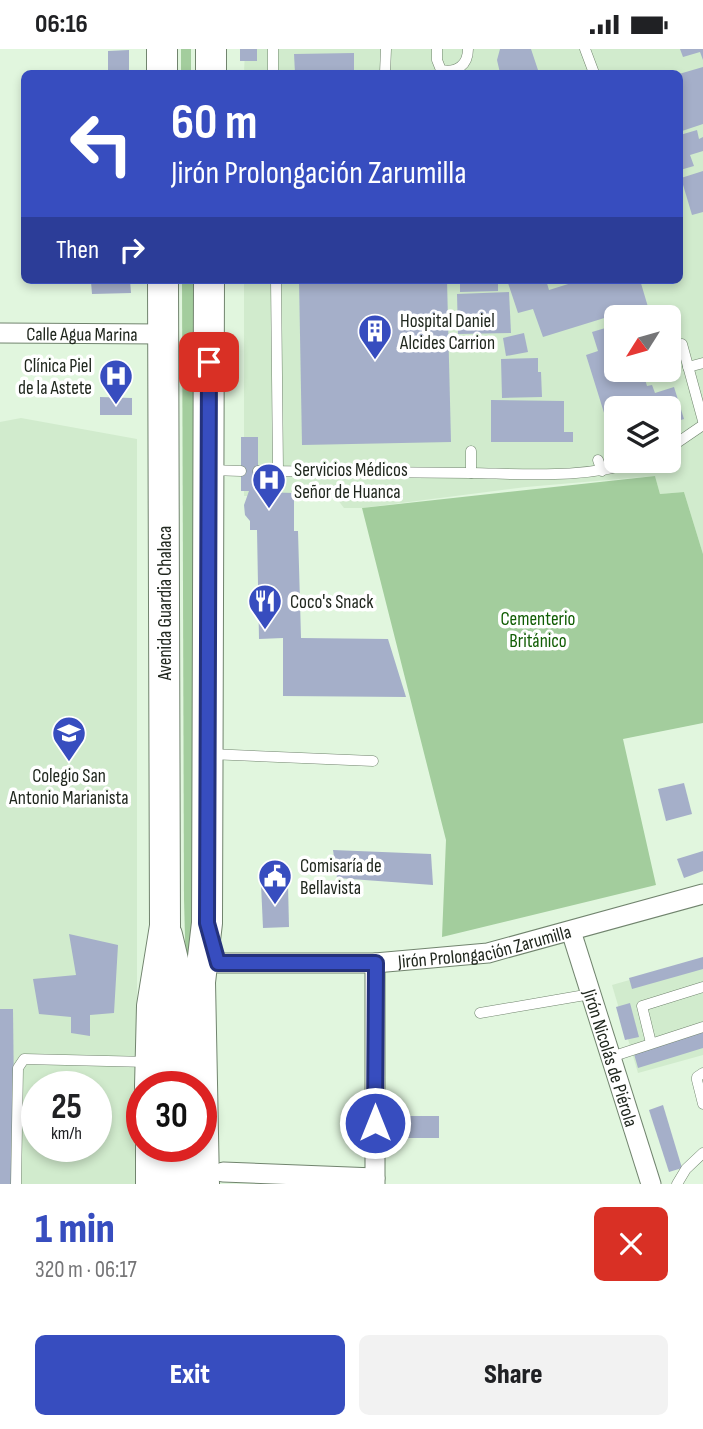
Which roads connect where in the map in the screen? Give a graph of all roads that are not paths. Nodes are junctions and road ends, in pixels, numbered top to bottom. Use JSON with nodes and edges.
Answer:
{"nodes":[{"id":1,"x":162,"y":49,"type":"edge"},
{"id":2,"x":211,"y":49,"type":"edge"},
{"id":3,"x":273,"y":49,"type":"edge"},
{"id":4,"x":386,"y":49,"type":"edge"},
{"id":5,"x":437,"y":49,"type":"edge"},
{"id":6,"x":468,"y":49,"type":"edge"},
{"id":7,"x":585,"y":49,"type":"edge"},
{"id":8,"x":162,"y":70,"type":"edge"},
{"id":9,"x":211,"y":70,"type":"edge"},
{"id":10,"x":274,"y":70,"type":"edge"},
{"id":11,"x":385,"y":70,"type":"edge"},
{"id":12,"x":441,"y":70,"type":"edge"},
{"id":13,"x":451,"y":70,"type":"edge"},
{"id":14,"x":593,"y":70,"type":"edge"},
{"id":15,"x":163,"y":284,"type":"edge"},
{"id":16,"x":209,"y":284,"type":"edge"},
{"id":17,"x":276,"y":284,"type":"edge"},
{"id":18,"x":0,"y":333,"type":"edge"},
{"id":19,"x":163,"y":334,"type":"junction"},
{"id":20,"x":682,"y":344,"type":"dead end"},
{"id":21,"x":703,"y":363,"type":"edge"},
{"id":22,"x":688,"y":367,"type":"junction"},
{"id":23,"x":703,"y":423,"type":"edge"},
{"id":24,"x":681,"y":439,"type":"edge"},
{"id":25,"x":471,"y":451,"type":"dead end"},
{"id":26,"x":598,"y":460,"type":"dead end"},
{"id":27,"x":209,"y":470,"type":"junction"},
{"id":28,"x":241,"y":471,"type":"dead end"},
{"id":29,"x":258,"y":471,"type":"dead end"},
{"id":30,"x":278,"y":471,"type":"junction"},
{"id":31,"x":602,"y":471,"type":"joint"},
{"id":32,"x":471,"y":474,"type":"junction"},
{"id":33,"x":208,"y":754,"type":"junction"},
{"id":34,"x":373,"y":761,"type":"dead end"},
{"id":35,"x":703,"y":894,"type":"edge"},
{"id":36,"x":165,"y":926,"type":"junction"},
{"id":37,"x":571,"y":931,"type":"junction"},
{"id":38,"x":376,"y":963,"type":"junction"},
{"id":39,"x":199,"y":975,"type":"junction"},
{"id":40,"x":703,"y":987,"type":"edge"},
{"id":41,"x":591,"y":994,"type":"junction"},
{"id":42,"x":480,"y":1013,"type":"dead end"},
{"id":43,"x":703,"y":1027,"type":"edge"},
{"id":44,"x":651,"y":1043,"type":"junction"},
{"id":45,"x":611,"y":1056,"type":"junction"},
{"id":46,"x":126,"y":1071,"type":"edge"},
{"id":47,"x":149,"y":1071,"type":"edge"},
{"id":48,"x":183,"y":1071,"type":"edge"},
{"id":49,"x":703,"y":1073,"type":"edge"},
{"id":50,"x":703,"y":1104,"type":"edge"},
{"id":51,"x":703,"y":1153,"type":"edge"},
{"id":52,"x":150,"y":1162,"type":"edge"},
{"id":53,"x":180,"y":1162,"type":"edge"},
{"id":54,"x":217,"y":1180,"type":"edge"},
{"id":55,"x":375,"y":1181,"type":"edge"},
{"id":56,"x":16,"y":1184,"type":"edge"},
{"id":57,"x":151,"y":1184,"type":"edge"},
{"id":58,"x":181,"y":1184,"type":"edge"},
{"id":59,"x":651,"y":1184,"type":"edge"},
{"id":60,"x":677,"y":1184,"type":"edge"}],
"edges":[{"from":1,"to":8,"type":"main road"},
{"from":2,"to":9,"type":"main road"},
{"from":3,"to":10,"type":"lane"},
{"from":4,"to":11,"type":"lane"},
{"from":5,"to":12,"type":"lane"},
{"from":6,"to":13,"type":"lane"},
{"from":7,"to":14,"type":"lane"},
{"from":15,"to":19,"type":"main road","name":"Avenida Guardia Chalaca"},
{"from":16,"to":27,"type":"main road","name":"Avenida Guardia Chalaca"},
{"from":17,"to":30,"type":"lane"},
{"from":18,"to":19,"type":"street","name":"Calle Agua Marina"},
{"from":19,"to":36,"type":"main road","name":"Avenida Guardia Chalaca"},
{"from":20,"to":22,"type":"lane"},
{"from":21,"to":22,"type":"lane"},
{"from":22,"to":23,"type":"lane"},
{"from":23,"to":24,"type":"lane"},
{"from":25,"to":32,"type":"lane"},
{"from":26,"to":31,"type":"lane"},
{"from":27,"to":28,"type":"lane"},
{"from":27,"to":33,"type":"main road","name":"Avenida Guardia Chalaca"},
{"from":29,"to":30,"type":"lane"},
{"from":30,"to":32,"type":"lane"},
{"from":31,"to":32,"type":"lane"},
{"from":33,"to":34,"type":"lane"},
{"from":33,"to":39,"type":"main road","name":"Avenida Guardia Chalaca"},
{"from":35,"to":37,"type":"street","name":"Jirón Prolongación Zarumilla"},
{"from":36,"to":39,"type":"main road","name":"Avenida Guardia Chalaca"},
{"from":36,"to":47,"type":"main road","name":"Avenida Guardia Chalaca"},
{"from":37,"to":38,"type":"street","name":"Jirón Prolongación Zarumilla"},
{"from":37,"to":41,"type":"street","name":"Jirón Nicolás de Piérola"},
{"from":38,"to":39,"type":"street","name":"Jirón Prolongación Zarumilla"},
{"from":38,"to":55,"type":"street"},
{"from":39,"to":48,"type":"main road","name":"Avenida Guardia Chalaca"},
{"from":39,"to":54,"type":"main road","name":"Avenida Guardia Chalaca"},
{"from":40,"to":44,"type":"lane"},
{"from":41,"to":42,"type":"lane"},
{"from":41,"to":45,"type":"street","name":"Jirón Nicolás de Piérola"},
{"from":43,"to":44,"type":"lane"},
{"from":44,"to":45,"type":"lane"},
{"from":45,"to":59,"type":"street","name":"Jirón Nicolás de Piérola"},
{"from":46,"to":56,"type":"lane"},
{"from":49,"to":50,"type":"lane"},
{"from":51,"to":60,"type":"lane"},
{"from":52,"to":57,"type":"main road"},
{"from":53,"to":58,"type":"main road"},
{"from":54,"to":55,"type":"street"}]}
